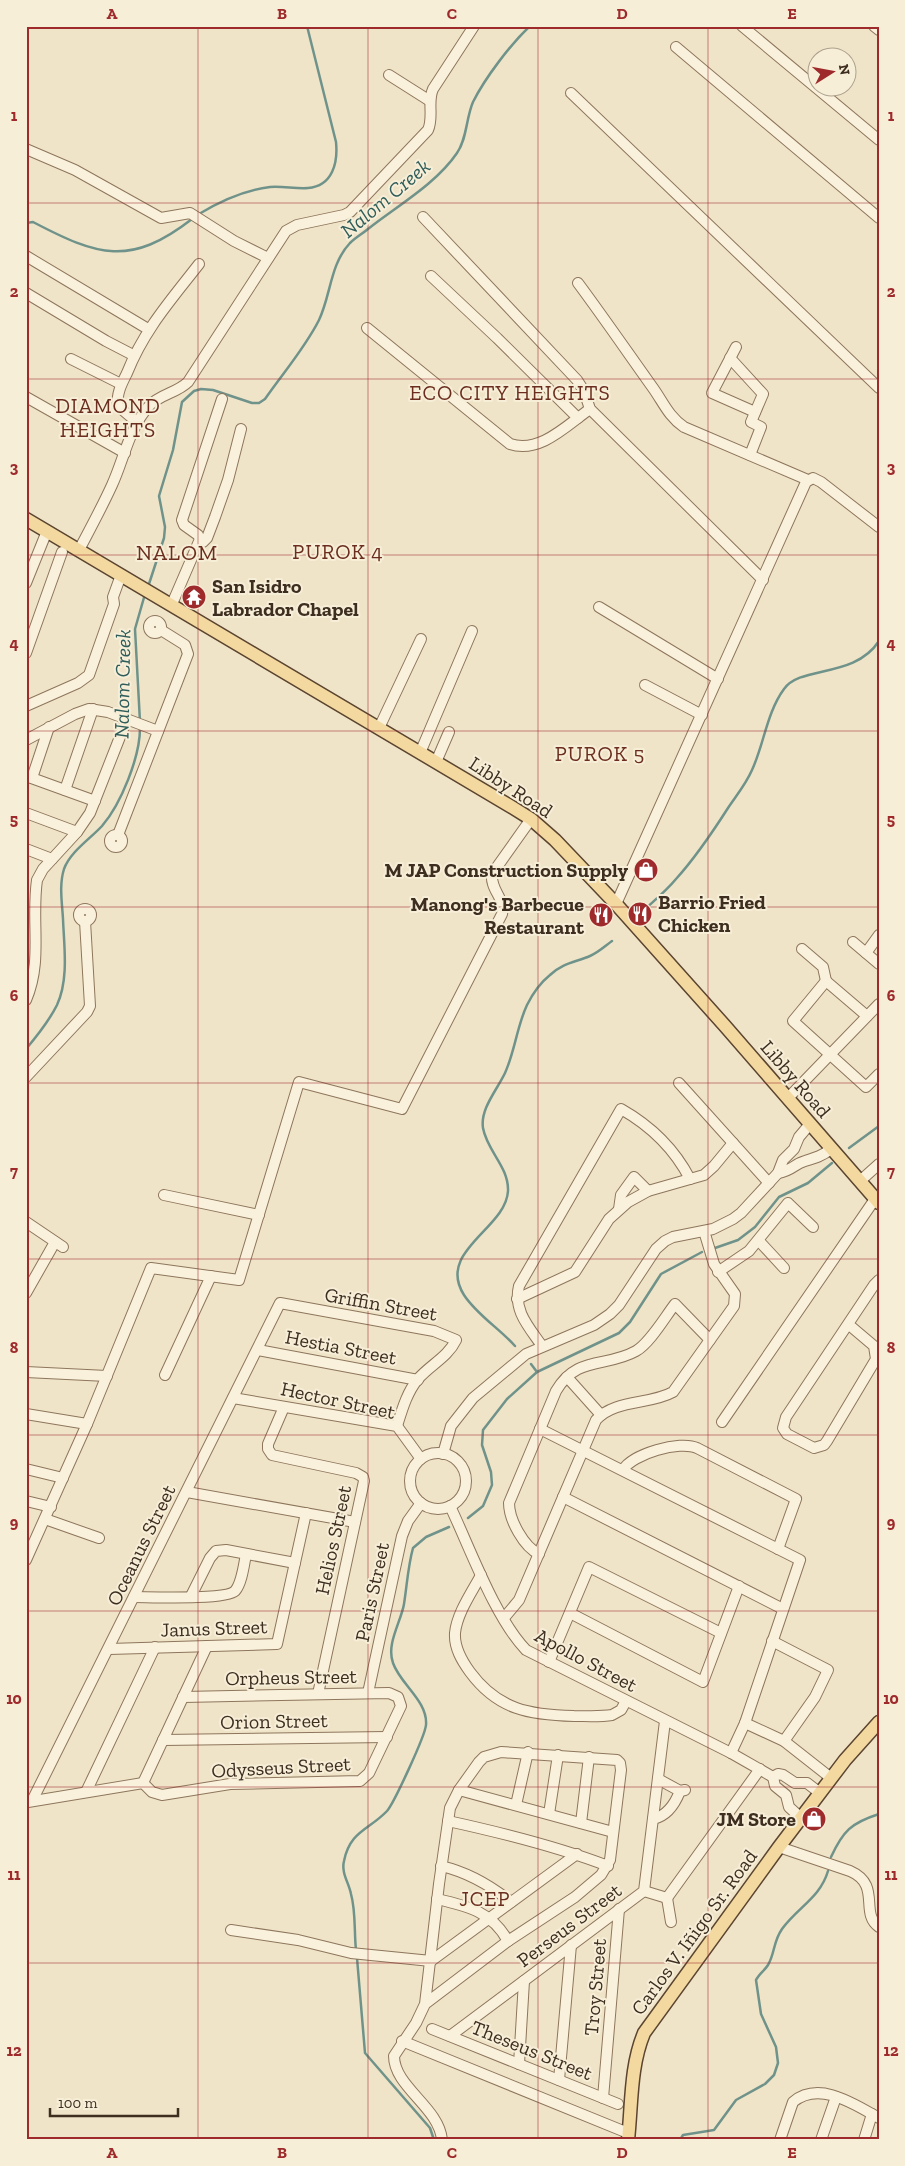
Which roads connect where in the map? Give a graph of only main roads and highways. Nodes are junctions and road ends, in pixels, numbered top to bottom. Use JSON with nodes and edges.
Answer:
{"nodes":[{"id":1,"x":26,"y":519,"type":"edge"},
{"id":2,"x":877,"y":1201,"type":"edge"},
{"id":3,"x":879,"y":1722,"type":"edge"},
{"id":4,"x":628,"y":2137,"type":"edge"}],
"edges":[{"from":1,"to":2,"type":"main road","name":"Libby Road"},
{"from":3,"to":4,"type":"main road","name":"Carlos V. Iñigo Sr. Road"}]}
